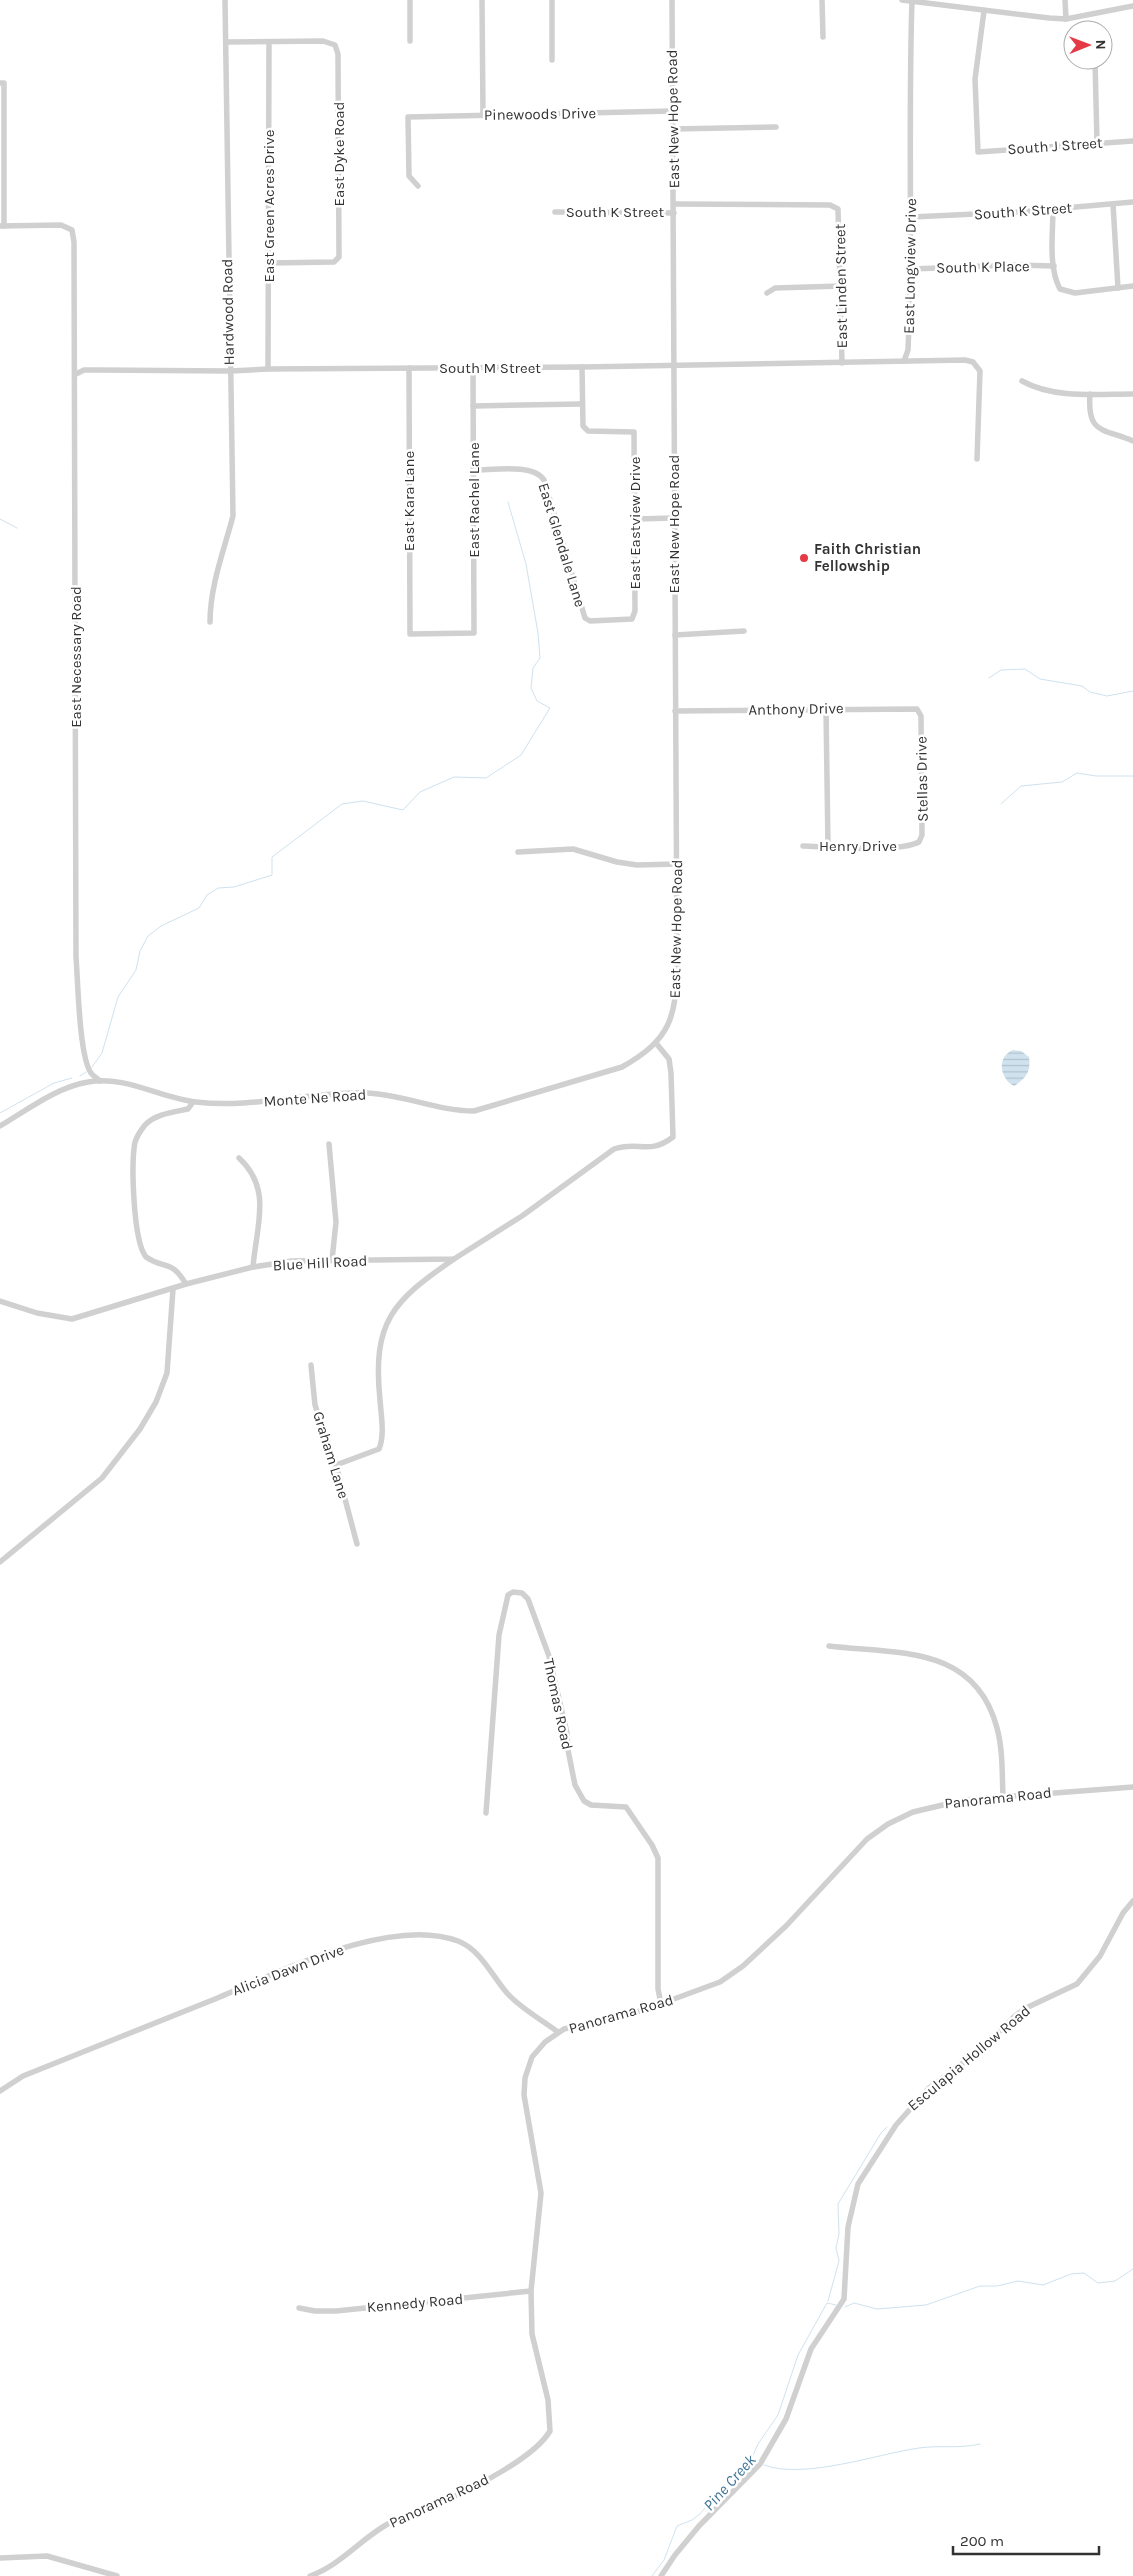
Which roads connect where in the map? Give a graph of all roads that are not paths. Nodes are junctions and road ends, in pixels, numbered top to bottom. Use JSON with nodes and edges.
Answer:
{"nodes":[{"id":1,"x":225,"y":0,"type":"edge"},
{"id":2,"x":410,"y":0,"type":"edge"},
{"id":3,"x":482,"y":0,"type":"edge"},
{"id":4,"x":552,"y":0,"type":"edge"},
{"id":5,"x":672,"y":0,"type":"edge"},
{"id":6,"x":822,"y":0,"type":"edge"},
{"id":7,"x":902,"y":0,"type":"edge"},
{"id":8,"x":1065,"y":0,"type":"edge"},
{"id":9,"x":912,"y":2,"type":"junction"},
{"id":10,"x":1133,"y":6,"type":"edge"},
{"id":11,"x":984,"y":11,"type":"junction"},
{"id":12,"x":1066,"y":18,"type":"junction"},
{"id":13,"x":823,"y":38,"type":"dead end"},
{"id":14,"x":410,"y":41,"type":"dead end"},
{"id":15,"x":226,"y":42,"type":"junction"},
{"id":16,"x":269,"y":42,"type":"junction"},
{"id":17,"x":552,"y":60,"type":"dead end"},
{"id":18,"x":1095,"y":70,"type":"edge"},
{"id":19,"x":2,"y":83,"type":"edge"},
{"id":20,"x":673,"y":111,"type":"junction"},
{"id":21,"x":483,"y":115,"type":"junction"},
{"id":22,"x":776,"y":127,"type":"dead end"},
{"id":23,"x":673,"y":129,"type":"junction"},
{"id":24,"x":1133,"y":140,"type":"edge"},
{"id":25,"x":1097,"y":143,"type":"junction"},
{"id":26,"x":418,"y":186,"type":"dead end"},
{"id":27,"x":1133,"y":202,"type":"edge"},
{"id":28,"x":674,"y":204,"type":"junction"},
{"id":29,"x":1113,"y":204,"type":"junction"},
{"id":30,"x":838,"y":209,"type":"joint"},
{"id":31,"x":1053,"y":209,"type":"junction"},
{"id":32,"x":555,"y":212,"type":"dead end"},
{"id":33,"x":674,"y":213,"type":"junction"},
{"id":34,"x":912,"y":217,"type":"junction"},
{"id":35,"x":2,"y":226,"type":"edge"},
{"id":36,"x":270,"y":263,"type":"junction"},
{"id":37,"x":1054,"y":266,"type":"junction"},
{"id":38,"x":912,"y":269,"type":"junction"},
{"id":39,"x":841,"y":286,"type":"junction"},
{"id":40,"x":1133,"y":286,"type":"edge"},
{"id":41,"x":1118,"y":288,"type":"junction"},
{"id":42,"x":767,"y":293,"type":"dead end"},
{"id":43,"x":904,"y":361,"type":"junction"},
{"id":44,"x":842,"y":363,"type":"junction"},
{"id":45,"x":673,"y":365,"type":"junction"},
{"id":46,"x":473,"y":367,"type":"junction"},
{"id":47,"x":582,"y":367,"type":"junction"},
{"id":48,"x":409,"y":368,"type":"junction"},
{"id":49,"x":268,"y":369,"type":"junction"},
{"id":50,"x":230,"y":372,"type":"junction"},
{"id":51,"x":76,"y":374,"type":"junction"},
{"id":52,"x":1022,"y":381,"type":"dead end"},
{"id":53,"x":1090,"y":394,"type":"junction"},
{"id":54,"x":1133,"y":394,"type":"edge"},
{"id":55,"x":581,"y":404,"type":"junction"},
{"id":56,"x":473,"y":406,"type":"junction"},
{"id":57,"x":1133,"y":441,"type":"edge"},
{"id":58,"x":978,"y":459,"type":"dead end"},
{"id":59,"x":474,"y":470,"type":"junction"},
{"id":60,"x":673,"y":518,"type":"junction"},
{"id":61,"x":636,"y":519,"type":"junction"},
{"id":62,"x":635,"y":615,"type":"joint"},
{"id":63,"x":210,"y":622,"type":"dead end"},
{"id":64,"x":744,"y":631,"type":"dead end"},
{"id":65,"x":474,"y":633,"type":"joint"},
{"id":66,"x":674,"y":634,"type":"junction"},
{"id":67,"x":826,"y":708,"type":"junction"},
{"id":68,"x":917,"y":709,"type":"joint"},
{"id":69,"x":675,"y":712,"type":"junction"},
{"id":70,"x":803,"y":846,"type":"dead end"},
{"id":71,"x":912,"y":846,"type":"joint"},
{"id":72,"x":828,"y":847,"type":"junction"},
{"id":73,"x":518,"y":852,"type":"dead end"},
{"id":74,"x":677,"y":864,"type":"junction"},
{"id":75,"x":656,"y":1042,"type":"junction"},
{"id":76,"x":100,"y":1081,"type":"junction"},
{"id":77,"x":193,"y":1102,"type":"junction"},
{"id":78,"x":0,"y":1126,"type":"edge"},
{"id":79,"x":329,"y":1144,"type":"dead end"},
{"id":80,"x":239,"y":1158,"type":"dead end"},
{"id":81,"x":454,"y":1259,"type":"junction"},
{"id":82,"x":332,"y":1260,"type":"junction"},
{"id":83,"x":253,"y":1267,"type":"junction"},
{"id":84,"x":186,"y":1284,"type":"junction"},
{"id":85,"x":173,"y":1289,"type":"junction"},
{"id":86,"x":0,"y":1301,"type":"edge"},
{"id":87,"x":311,"y":1365,"type":"dead end"},
{"id":88,"x":336,"y":1466,"type":"junction"},
{"id":89,"x":357,"y":1544,"type":"dead end"},
{"id":90,"x":0,"y":1561,"type":"edge"},
{"id":91,"x":829,"y":1646,"type":"dead end"},
{"id":92,"x":1133,"y":1787,"type":"edge"},
{"id":93,"x":1003,"y":1797,"type":"junction"},
{"id":94,"x":486,"y":1814,"type":"dead end"},
{"id":95,"x":1133,"y":1901,"type":"edge"},
{"id":96,"x":661,"y":2004,"type":"junction"},
{"id":97,"x":558,"y":2032,"type":"junction"},
{"id":98,"x":0,"y":2091,"type":"edge"},
{"id":99,"x":531,"y":2291,"type":"junction"},
{"id":100,"x":299,"y":2308,"type":"dead end"},
{"id":101,"x":0,"y":2558,"type":"edge"},
{"id":102,"x":117,"y":2576,"type":"edge"},
{"id":103,"x":310,"y":2576,"type":"edge"},
{"id":104,"x":662,"y":2576,"type":"edge"}],
"edges":[{"from":1,"to":15,"type":"street","name":"Hardwood Road"},
{"from":2,"to":14,"type":"street"},
{"from":3,"to":21,"type":"street"},
{"from":4,"to":17,"type":"street"},
{"from":5,"to":20,"type":"street","name":"East New Hope Road"},
{"from":6,"to":13,"type":"street"},
{"from":7,"to":9,"type":"street"},
{"from":8,"to":12,"type":"street"},
{"from":9,"to":11,"type":"street"},
{"from":9,"to":34,"type":"street","name":"East Longview Drive"},
{"from":10,"to":12,"type":"street"},
{"from":11,"to":12,"type":"street"},
{"from":11,"to":25,"type":"street","name":"South J Street"},
{"from":15,"to":16,"type":"street"},
{"from":15,"to":50,"type":"street","name":"Hardwood Road"},
{"from":16,"to":36,"type":"street","name":"East Green Acres Drive"},
{"from":16,"to":36,"type":"street","name":"East Dyke Road"},
{"from":18,"to":25,"type":"street"},
{"from":19,"to":35,"type":"street"},
{"from":20,"to":21,"type":"street","name":"Pinewoods Drive"},
{"from":20,"to":23,"type":"street","name":"East New Hope Road"},
{"from":21,"to":26,"type":"street","name":"Pinewoods Drive"},
{"from":22,"to":23,"type":"street"},
{"from":23,"to":28,"type":"street","name":"East New Hope Road"},
{"from":24,"to":25,"type":"street","name":"South J Street"},
{"from":27,"to":29,"type":"street","name":"South K Street"},
{"from":28,"to":30,"type":"street","name":"South K Street"},
{"from":28,"to":33,"type":"street","name":"East New Hope Road"},
{"from":29,"to":31,"type":"street","name":"South K Street"},
{"from":29,"to":41,"type":"street"},
{"from":30,"to":39,"type":"street","name":"East Linden Street"},
{"from":31,"to":34,"type":"street","name":"South K Street"},
{"from":31,"to":37,"type":"street"},
{"from":32,"to":33,"type":"street","name":"South K Street"},
{"from":33,"to":45,"type":"street","name":"East New Hope Road"},
{"from":34,"to":38,"type":"street","name":"East Longview Drive"},
{"from":35,"to":51,"type":"street","name":"East Necessary Road"},
{"from":36,"to":49,"type":"street","name":"East Green Acres Drive"},
{"from":37,"to":38,"type":"street","name":"South K Place"},
{"from":37,"to":41,"type":"street"},
{"from":38,"to":43,"type":"street","name":"East Longview Drive"},
{"from":39,"to":42,"type":"street"},
{"from":39,"to":44,"type":"street","name":"East Linden Street"},
{"from":40,"to":41,"type":"street"},
{"from":43,"to":44,"type":"street","name":"South M Street"},
{"from":43,"to":58,"type":"street"},
{"from":44,"to":45,"type":"street","name":"South M Street"},
{"from":45,"to":47,"type":"street","name":"South M Street"},
{"from":45,"to":60,"type":"street","name":"East New Hope Road"},
{"from":46,"to":47,"type":"street","name":"South M Street"},
{"from":46,"to":48,"type":"street","name":"South M Street"},
{"from":46,"to":56,"type":"street","name":"East Rachel Lane"},
{"from":47,"to":55,"type":"street"},
{"from":48,"to":49,"type":"street","name":"South M Street"},
{"from":48,"to":65,"type":"street","name":"East Kara Lane"},
{"from":49,"to":50,"type":"street","name":"South M Street"},
{"from":50,"to":51,"type":"street","name":"South M Street"},
{"from":50,"to":63,"type":"street","name":"Hardwood Road"},
{"from":51,"to":76,"type":"street","name":"East Necessary Road"},
{"from":52,"to":53,"type":"street"},
{"from":53,"to":54,"type":"street"},
{"from":53,"to":57,"type":"street"},
{"from":55,"to":56,"type":"street"},
{"from":55,"to":61,"type":"street","name":"East Eastview Drive"},
{"from":56,"to":59,"type":"street","name":"East Rachel Lane"},
{"from":59,"to":62,"type":"street","name":"East Glendale Lane"},
{"from":59,"to":65,"type":"street","name":"East Rachel Lane"},
{"from":60,"to":61,"type":"street"},
{"from":60,"to":66,"type":"street","name":"East New Hope Road"},
{"from":61,"to":62,"type":"street","name":"East Eastview Drive"},
{"from":64,"to":66,"type":"street"},
{"from":66,"to":69,"type":"street","name":"East New Hope Road"},
{"from":67,"to":68,"type":"street","name":"Anthony Drive"},
{"from":67,"to":69,"type":"street","name":"Anthony Drive"},
{"from":67,"to":72,"type":"street"},
{"from":68,"to":71,"type":"street","name":"Stellas Drive"},
{"from":69,"to":74,"type":"street","name":"East New Hope Road"},
{"from":70,"to":72,"type":"street","name":"Henry Drive"},
{"from":71,"to":72,"type":"street","name":"Henry Drive"},
{"from":73,"to":74,"type":"street"},
{"from":74,"to":75,"type":"street","name":"East New Hope Road"},
{"from":75,"to":77,"type":"street","name":"Monte Ne Road"},
{"from":75,"to":81,"type":"street"},
{"from":76,"to":77,"type":"street","name":"Monte Ne Road"},
{"from":76,"to":78,"type":"street","name":"Monte Ne Road"},
{"from":77,"to":84,"type":"street"},
{"from":79,"to":82,"type":"street"},
{"from":80,"to":83,"type":"street"},
{"from":81,"to":82,"type":"street","name":"Blue Hill Road"},
{"from":81,"to":88,"type":"street"},
{"from":82,"to":83,"type":"street","name":"Blue Hill Road"},
{"from":83,"to":84,"type":"street","name":"Blue Hill Road"},
{"from":84,"to":85,"type":"street","name":"Blue Hill Road"},
{"from":85,"to":86,"type":"street","name":"Blue Hill Road"},
{"from":85,"to":90,"type":"street"},
{"from":87,"to":88,"type":"street","name":"Graham Lane"},
{"from":88,"to":89,"type":"street","name":"Graham Lane"},
{"from":91,"to":93,"type":"street"},
{"from":92,"to":93,"type":"street","name":"Panorama Road"},
{"from":93,"to":96,"type":"street","name":"Panorama Road"},
{"from":94,"to":96,"type":"street","name":"Thomas Road"},
{"from":95,"to":104,"type":"street","name":"Esculapia Hollow Road"},
{"from":96,"to":97,"type":"street","name":"Panorama Road"},
{"from":97,"to":98,"type":"street","name":"Alicia Dawn Drive"},
{"from":97,"to":99,"type":"street","name":"Panorama Road"},
{"from":99,"to":100,"type":"street","name":"Kennedy Road"},
{"from":99,"to":103,"type":"street","name":"Panorama Road"},
{"from":101,"to":102,"type":"street"}]}
